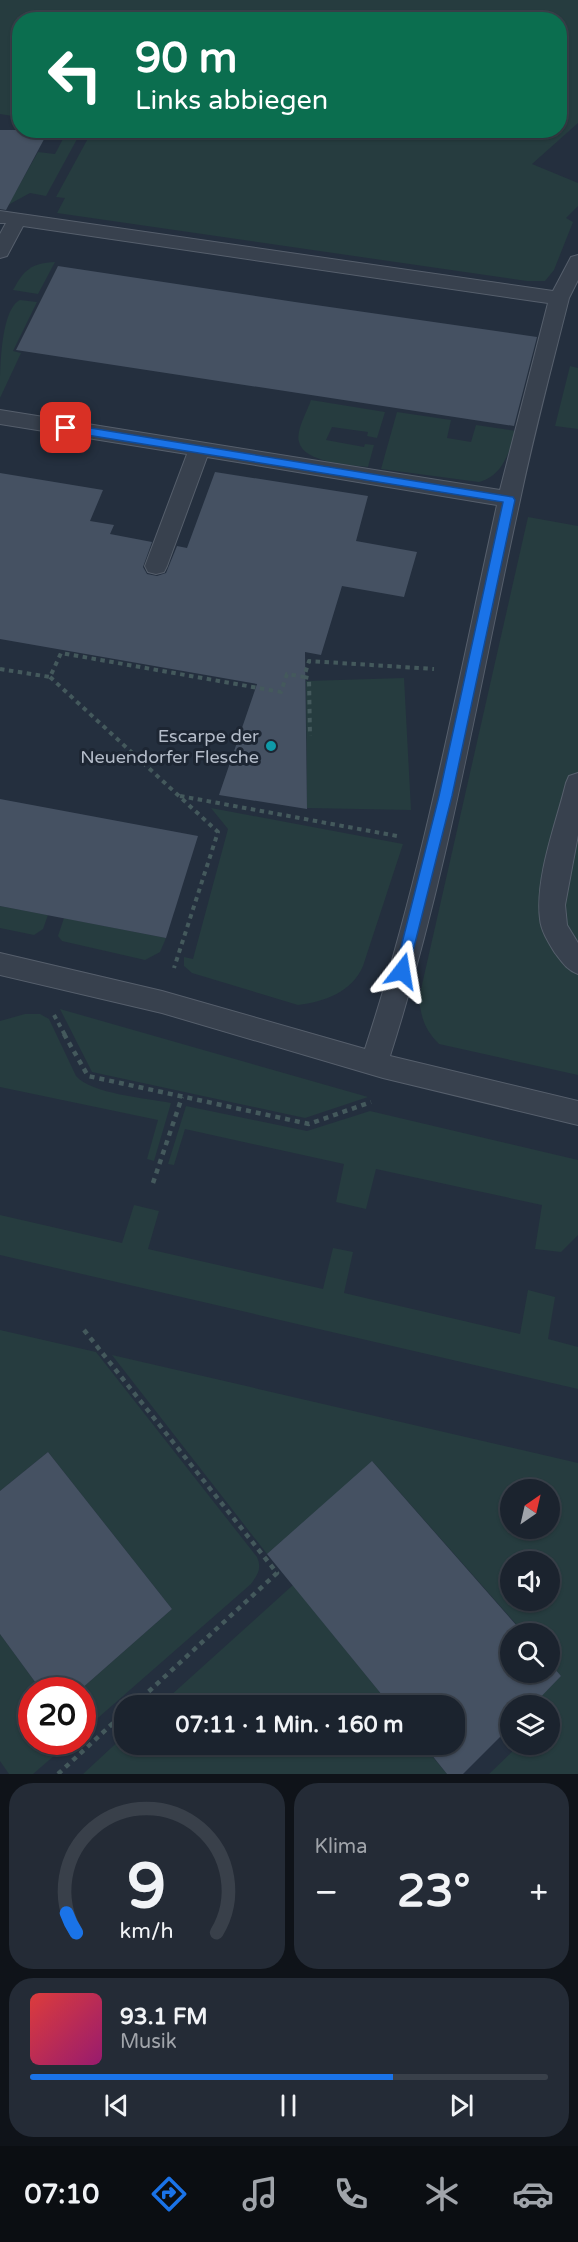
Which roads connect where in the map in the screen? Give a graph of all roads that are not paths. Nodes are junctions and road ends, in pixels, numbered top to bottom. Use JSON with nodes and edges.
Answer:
{"nodes":[{"id":1,"x":9,"y":218,"type":"edge"},
{"id":2,"x":0,"y":252,"type":"edge"},
{"id":3,"x":578,"y":261,"type":"edge"},
{"id":4,"x":559,"y":298,"type":"junction"},
{"id":5,"x":0,"y":417,"type":"edge"},
{"id":6,"x":199,"y":450,"type":"junction"},
{"id":7,"x":509,"y":500,"type":"junction"},
{"id":8,"x":156,"y":566,"type":"dead end"},
{"id":9,"x":578,"y":783,"type":"edge"},
{"id":10,"x":578,"y":963,"type":"edge"},
{"id":11,"x":0,"y":964,"type":"edge"},
{"id":12,"x":379,"y":1064,"type":"junction"},
{"id":13,"x":578,"y":1113,"type":"edge"}],
"edges":[{"from":1,"to":2,"type":"lane"},
{"from":1,"to":4,"type":"lane"},
{"from":3,"to":4,"type":"lane"},
{"from":4,"to":7,"type":"lane"},
{"from":5,"to":6,"type":"lane"},
{"from":6,"to":7,"type":"lane"},
{"from":6,"to":8,"type":"lane"},
{"from":7,"to":12,"type":"lane"},
{"from":9,"to":10,"type":"lane"},
{"from":11,"to":12,"type":"lane"},
{"from":12,"to":13,"type":"lane"}]}
